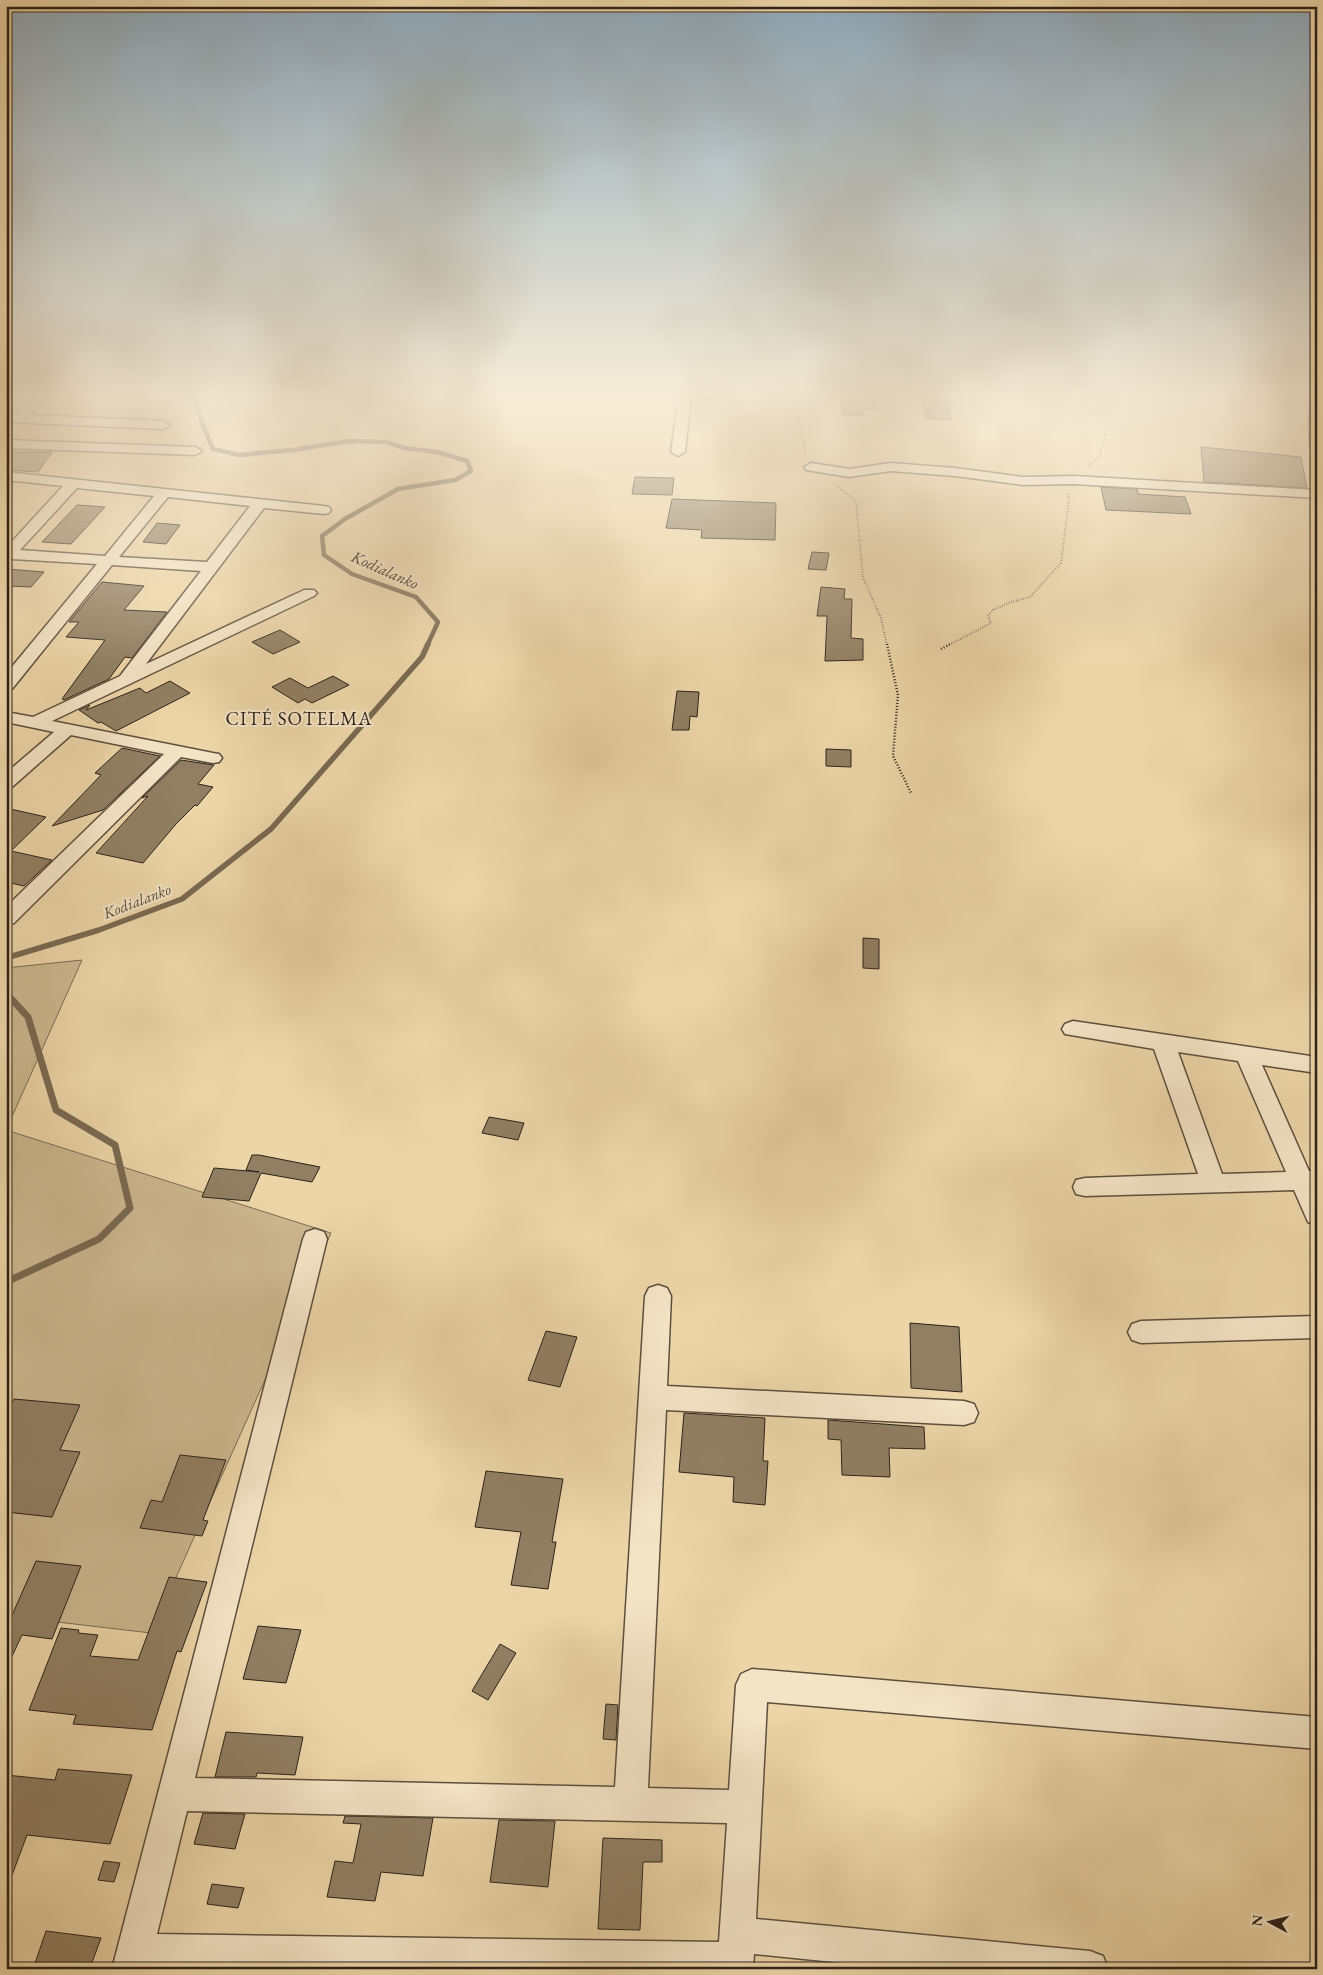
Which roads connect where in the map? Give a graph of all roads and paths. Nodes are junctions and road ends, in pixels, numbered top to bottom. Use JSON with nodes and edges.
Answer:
{"nodes":[{"id":1,"x":74,"y":483,"type":"edge"},
{"id":2,"x":76,"y":483,"type":"edge"},
{"id":3,"x":832,"y":483,"type":"edge"},
{"id":4,"x":1071,"y":483,"type":"edge"},
{"id":5,"x":1129,"y":483,"type":"edge"},
{"id":6,"x":164,"y":493,"type":"junction"},
{"id":7,"x":1317,"y":494,"type":"edge"},
{"id":8,"x":260,"y":503,"type":"junction"},
{"id":9,"x":324,"y":510,"type":"dead end"},
{"id":10,"x":7,"y":555,"type":"edge"},
{"id":11,"x":110,"y":560,"type":"junction"},
{"id":12,"x":212,"y":567,"type":"junction"},
{"id":13,"x":309,"y":593,"type":"dead end"},
{"id":14,"x":941,"y":649,"type":"dead end"},
{"id":15,"x":126,"y":679,"type":"junction"},
{"id":16,"x":6,"y":685,"type":"edge"},
{"id":17,"x":6,"y":717,"type":"edge"},
{"id":18,"x":34,"y":722,"type":"junction"},
{"id":19,"x":67,"y":729,"type":"junction"},
{"id":20,"x":178,"y":750,"type":"junction"},
{"id":21,"x":213,"y":758,"type":"dead end"},
{"id":22,"x":6,"y":783,"type":"edge"},
{"id":23,"x":911,"y":793,"type":"dead end"},
{"id":24,"x":7,"y":918,"type":"edge"},
{"id":25,"x":1074,"y":1029,"type":"dead end"},
{"id":26,"x":1162,"y":1042,"type":"junction"},
{"id":27,"x":1246,"y":1055,"type":"junction"},
{"id":28,"x":1317,"y":1065,"type":"edge"},
{"id":29,"x":1309,"y":1180,"type":"edge"},
{"id":30,"x":1213,"y":1183,"type":"junction"},
{"id":31,"x":1085,"y":1187,"type":"dead end"},
{"id":32,"x":1317,"y":1215,"type":"edge"},
{"id":33,"x":315,"y":1239,"type":"dead end"},
{"id":34,"x":658,"y":1296,"type":"dead end"},
{"id":35,"x":1317,"y":1327,"type":"edge"},
{"id":36,"x":1141,"y":1332,"type":"dead end"},
{"id":37,"x":652,"y":1397,"type":"junction"},
{"id":38,"x":964,"y":1413,"type":"dead end"},
{"id":39,"x":1317,"y":1733,"type":"edge"},
{"id":40,"x":174,"y":1794,"type":"junction"},
{"id":41,"x":631,"y":1804,"type":"junction"},
{"id":42,"x":745,"y":1807,"type":"junction"},
{"id":43,"x":736,"y":1955,"type":"edge"},
{"id":44,"x":132,"y":1960,"type":"edge"},
{"id":45,"x":1090,"y":1969,"type":"edge"}],
"edges":[{"from":1,"to":10,"type":"street"},
{"from":2,"to":6,"type":"street"},
{"from":3,"to":23,"type":"path"},
{"from":4,"to":14,"type":"path"},
{"from":5,"to":7,"type":"street"},
{"from":6,"to":8,"type":"street"},
{"from":6,"to":11,"type":"street"},
{"from":8,"to":9,"type":"street"},
{"from":8,"to":12,"type":"street"},
{"from":10,"to":11,"type":"street"},
{"from":11,"to":12,"type":"street"},
{"from":11,"to":16,"type":"street"},
{"from":12,"to":15,"type":"street"},
{"from":13,"to":15,"type":"street"},
{"from":15,"to":18,"type":"street"},
{"from":17,"to":18,"type":"street"},
{"from":18,"to":19,"type":"street"},
{"from":19,"to":20,"type":"street"},
{"from":19,"to":22,"type":"street"},
{"from":20,"to":21,"type":"street"},
{"from":20,"to":24,"type":"street"},
{"from":25,"to":26,"type":"street"},
{"from":26,"to":27,"type":"street"},
{"from":26,"to":30,"type":"street"},
{"from":27,"to":28,"type":"street"},
{"from":27,"to":29,"type":"street"},
{"from":29,"to":30,"type":"street"},
{"from":29,"to":32,"type":"street"},
{"from":30,"to":31,"type":"street"},
{"from":33,"to":40,"type":"street"},
{"from":34,"to":37,"type":"street"},
{"from":35,"to":36,"type":"street"},
{"from":37,"to":38,"type":"street"},
{"from":37,"to":41,"type":"street"},
{"from":39,"to":42,"type":"street"},
{"from":40,"to":41,"type":"street"},
{"from":40,"to":44,"type":"street"},
{"from":41,"to":42,"type":"street"},
{"from":42,"to":43,"type":"street"},
{"from":43,"to":44,"type":"street"},
{"from":43,"to":45,"type":"street"}]}
